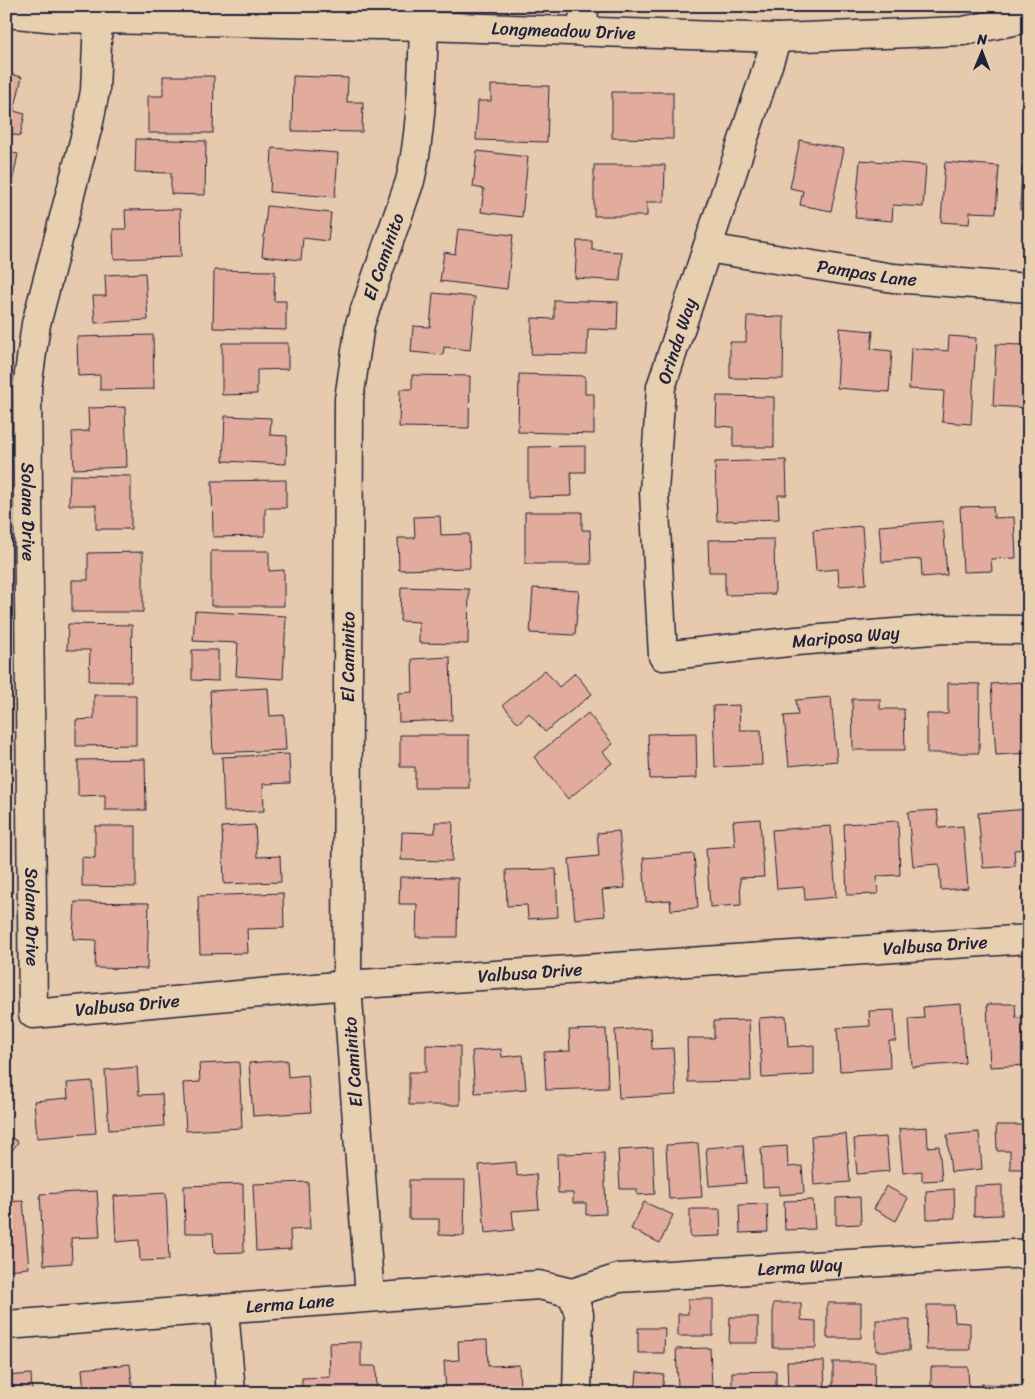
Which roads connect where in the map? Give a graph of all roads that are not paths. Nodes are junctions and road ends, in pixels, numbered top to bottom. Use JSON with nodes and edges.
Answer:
{"nodes":[{"id":1,"x":6,"y":13,"type":"edge"},
{"id":2,"x":268,"y":14,"type":"edge"},
{"id":3,"x":1029,"y":18,"type":"edge"},
{"id":4,"x":98,"y":19,"type":"junction"},
{"id":5,"x":583,"y":19,"type":"edge"},
{"id":6,"x":424,"y":26,"type":"junction"},
{"id":7,"x":777,"y":38,"type":"junction"},
{"id":8,"x":707,"y":248,"type":"junction"},
{"id":9,"x":1029,"y":288,"type":"edge"},
{"id":10,"x":1029,"y":630,"type":"edge"},
{"id":11,"x":663,"y":656,"type":"joint"},
{"id":12,"x":1029,"y":939,"type":"edge"},
{"id":13,"x":347,"y":984,"type":"junction"},
{"id":14,"x":33,"y":1014,"type":"joint"},
{"id":15,"x":1029,"y":1253,"type":"edge"},
{"id":16,"x":572,"y":1293,"type":"junction"},
{"id":17,"x":370,"y":1297,"type":"junction"},
{"id":18,"x":224,"y":1309,"type":"junction"},
{"id":19,"x":6,"y":1325,"type":"edge"},
{"id":20,"x":230,"y":1393,"type":"edge"},
{"id":21,"x":577,"y":1393,"type":"edge"}],
"edges":[{"from":1,"to":4,"type":"street","name":"Longmeadow Drive"},
{"from":2,"to":4,"type":"street","name":"Longmeadow Drive"},
{"from":2,"to":6,"type":"street","name":"Longmeadow Drive"},
{"from":3,"to":7,"type":"street","name":"Longmeadow Drive"},
{"from":4,"to":14,"type":"street","name":"Solana Drive"},
{"from":5,"to":6,"type":"street","name":"Longmeadow Drive"},
{"from":5,"to":7,"type":"street","name":"Longmeadow Drive"},
{"from":6,"to":13,"type":"street","name":"El Caminito"},
{"from":7,"to":8,"type":"street","name":"Orinda Way"},
{"from":8,"to":9,"type":"street","name":"Pampas Lane"},
{"from":8,"to":11,"type":"street","name":"Orinda Way"},
{"from":10,"to":11,"type":"street","name":"Mariposa Way"},
{"from":12,"to":13,"type":"street","name":"Valbusa Drive"},
{"from":13,"to":14,"type":"street","name":"Valbusa Drive"},
{"from":13,"to":17,"type":"street","name":"El Caminito"},
{"from":15,"to":16,"type":"street","name":"Lerma Way"},
{"from":16,"to":17,"type":"street","name":"Lerma Lane"},
{"from":16,"to":21,"type":"street"},
{"from":17,"to":18,"type":"street","name":"Lerma Lane"},
{"from":18,"to":19,"type":"street","name":"Lerma Lane"},
{"from":18,"to":20,"type":"street"}]}
